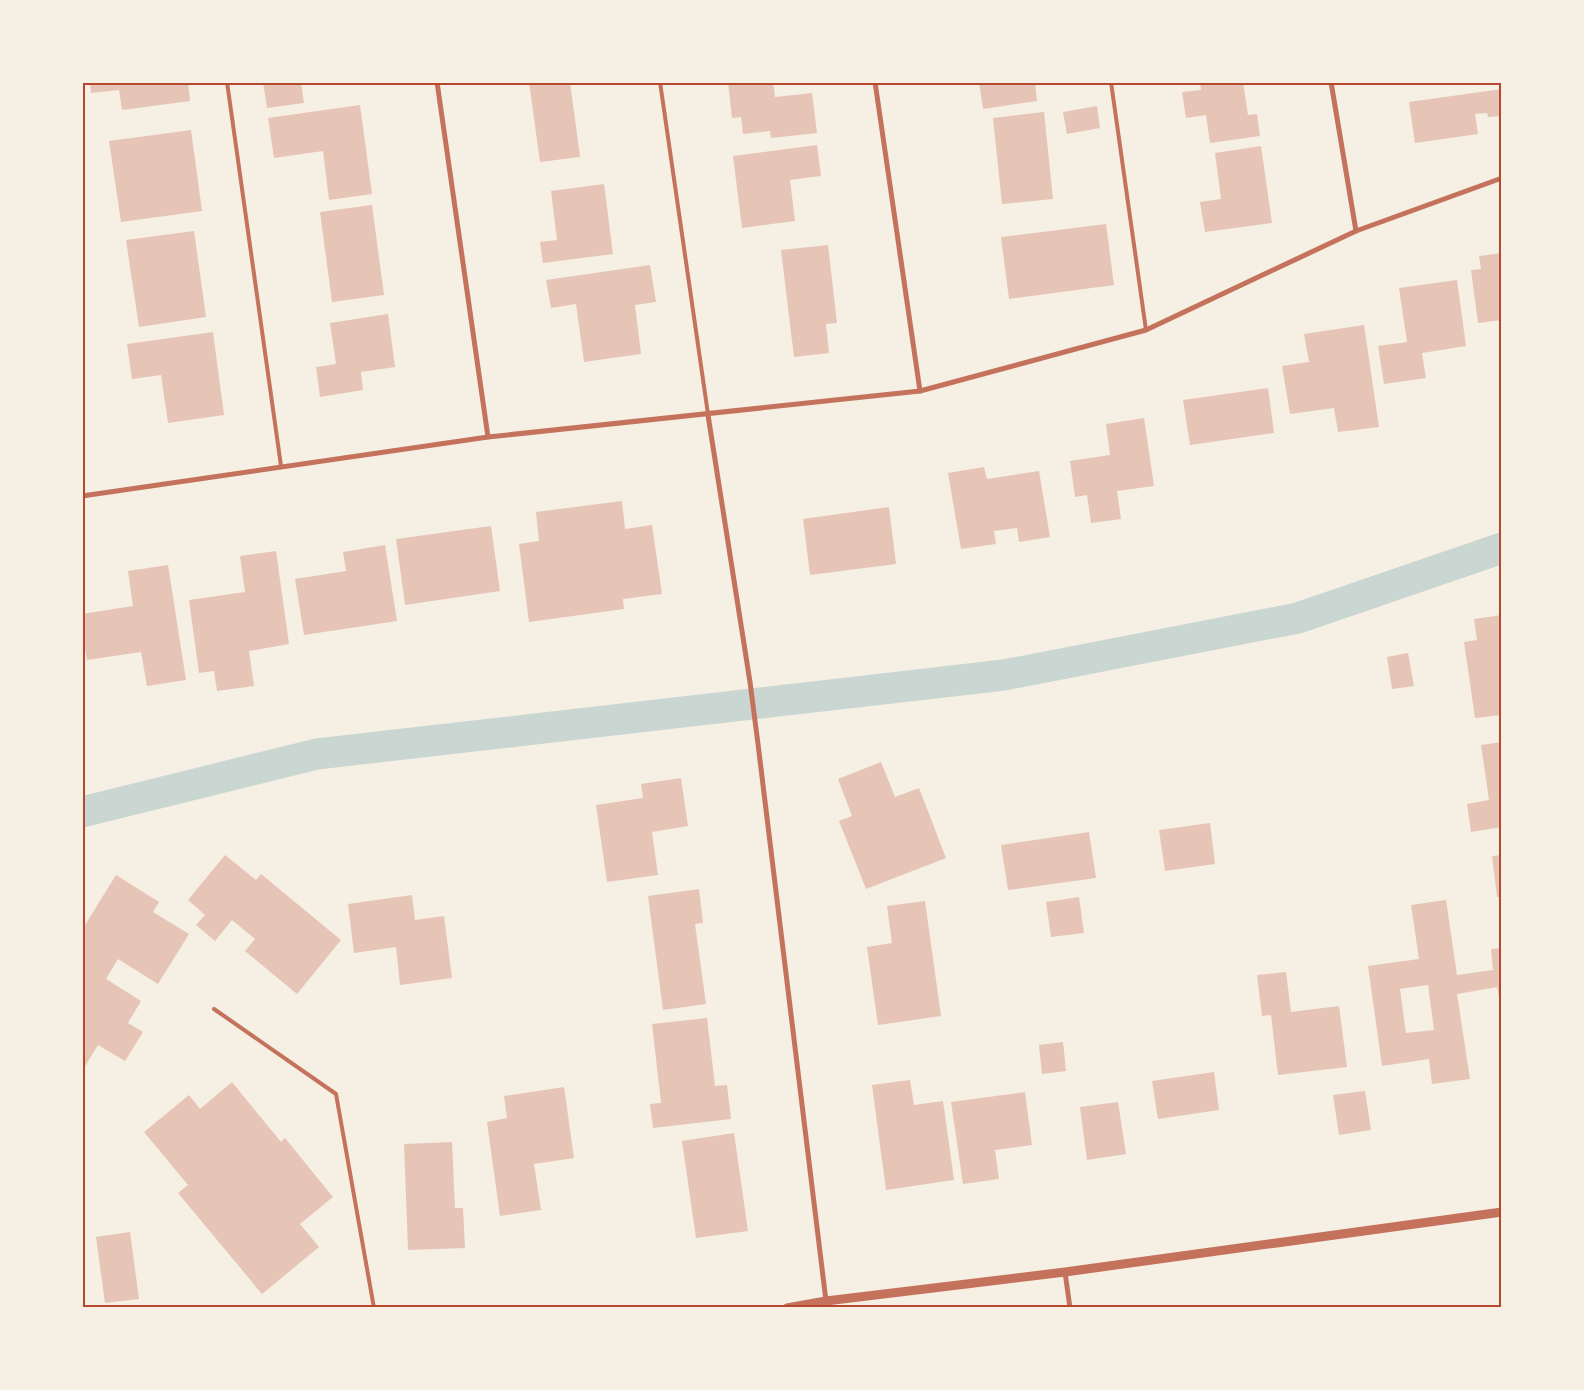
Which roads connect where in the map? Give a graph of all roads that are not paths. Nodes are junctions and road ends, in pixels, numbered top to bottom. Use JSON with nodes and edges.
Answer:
{"nodes":[{"id":1,"x":227,"y":82,"type":"edge"},
{"id":2,"x":438,"y":82,"type":"edge"},
{"id":3,"x":660,"y":82,"type":"edge"},
{"id":4,"x":875,"y":82,"type":"edge"},
{"id":5,"x":1111,"y":82,"type":"edge"},
{"id":6,"x":1331,"y":82,"type":"edge"},
{"id":7,"x":1502,"y":178,"type":"edge"},
{"id":8,"x":1356,"y":231,"type":"junction"},
{"id":9,"x":1146,"y":330,"type":"junction"},
{"id":10,"x":920,"y":391,"type":"junction"},
{"id":11,"x":708,"y":415,"type":"junction"},
{"id":12,"x":488,"y":437,"type":"junction"},
{"id":13,"x":281,"y":466,"type":"junction"},
{"id":14,"x":82,"y":496,"type":"edge"},
{"id":15,"x":214,"y":1009,"type":"dead end"},
{"id":16,"x":1502,"y":1212,"type":"edge"},
{"id":17,"x":1065,"y":1272,"type":"junction"},
{"id":18,"x":826,"y":1301,"type":"junction"},
{"id":19,"x":374,"y":1308,"type":"edge"},
{"id":20,"x":787,"y":1308,"type":"edge"},
{"id":21,"x":1070,"y":1308,"type":"edge"}],
"edges":[{"from":1,"to":13,"type":"lane"},
{"from":2,"to":12,"type":"street"},
{"from":3,"to":11,"type":"lane"},
{"from":4,"to":10,"type":"street"},
{"from":5,"to":9,"type":"lane"},
{"from":6,"to":8,"type":"street"},
{"from":7,"to":8,"type":"street"},
{"from":8,"to":9,"type":"street"},
{"from":9,"to":10,"type":"street"},
{"from":10,"to":11,"type":"street"},
{"from":11,"to":12,"type":"street"},
{"from":11,"to":18,"type":"street"},
{"from":12,"to":13,"type":"street"},
{"from":13,"to":14,"type":"street"},
{"from":15,"to":19,"type":"lane"},
{"from":16,"to":17,"type":"street"},
{"from":17,"to":18,"type":"street"},
{"from":17,"to":21,"type":"street"},
{"from":18,"to":20,"type":"street"}]}
